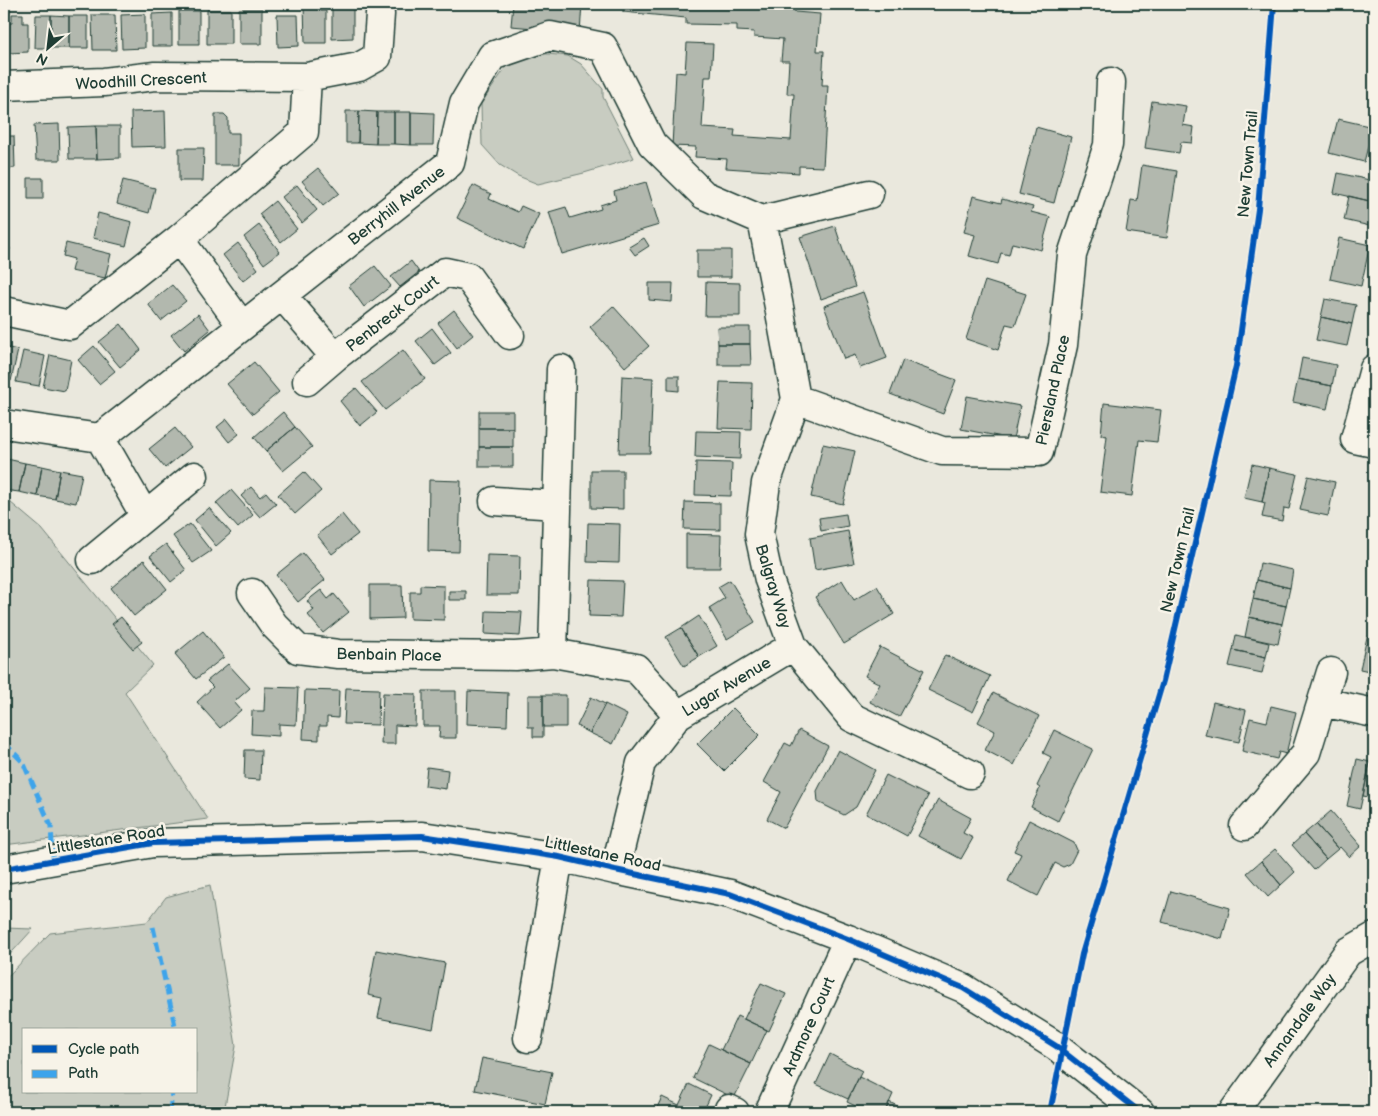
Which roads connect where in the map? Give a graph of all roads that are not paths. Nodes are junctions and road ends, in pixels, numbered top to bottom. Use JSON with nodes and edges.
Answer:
{"nodes":[{"id":1,"x":380,"y":14,"type":"dead end"},
{"id":2,"x":307,"y":77,"type":"junction"},
{"id":3,"x":1112,"y":82,"type":"dead end"},
{"id":4,"x":4,"y":86,"type":"edge"},
{"id":5,"x":869,"y":194,"type":"dead end"},
{"id":6,"x":762,"y":220,"type":"junction"},
{"id":7,"x":179,"y":239,"type":"junction"},
{"id":8,"x":282,"y":295,"type":"junction"},
{"id":9,"x":4,"y":311,"type":"edge"},
{"id":10,"x":242,"y":326,"type":"junction"},
{"id":11,"x":510,"y":335,"type":"dead end"},
{"id":12,"x":335,"y":357,"type":"junction"},
{"id":13,"x":561,"y":369,"type":"dead end"},
{"id":14,"x":1374,"y":369,"type":"edge"},
{"id":15,"x":307,"y":381,"type":"dead end"},
{"id":16,"x":796,"y":399,"type":"junction"},
{"id":17,"x":4,"y":424,"type":"edge"},
{"id":18,"x":100,"y":438,"type":"junction"},
{"id":19,"x":1374,"y":443,"type":"edge"},
{"id":20,"x":194,"y":476,"type":"dead end"},
{"id":21,"x":494,"y":501,"type":"dead end"},
{"id":22,"x":557,"y":505,"type":"junction"},
{"id":23,"x":145,"y":516,"type":"junction"},
{"id":24,"x":92,"y":560,"type":"dead end"},
{"id":25,"x":252,"y":593,"type":"dead end"},
{"id":26,"x":793,"y":646,"type":"junction"},
{"id":27,"x":553,"y":653,"type":"junction"},
{"id":28,"x":1331,"y":672,"type":"dead end"},
{"id":29,"x":1322,"y":702,"type":"junction"},
{"id":30,"x":1374,"y":713,"type":"edge"},
{"id":31,"x":678,"y":715,"type":"junction"},
{"id":32,"x":970,"y":774,"type":"dead end"},
{"id":33,"x":1244,"y":826,"type":"dead end"},
{"id":34,"x":559,"y":857,"type":"junction"},
{"id":35,"x":4,"y":869,"type":"edge"},
{"id":36,"x":615,"y":870,"type":"junction"},
{"id":37,"x":1374,"y":937,"type":"edge"},
{"id":38,"x":848,"y":939,"type":"junction"},
{"id":39,"x":528,"y":1038,"type":"dead end"},
{"id":40,"x":769,"y":1112,"type":"edge"},
{"id":41,"x":1140,"y":1112,"type":"edge"},
{"id":42,"x":1233,"y":1112,"type":"edge"}],
"edges":[{"from":1,"to":2,"type":"street","name":"Woodhill Crescent"},
{"from":2,"to":4,"type":"street","name":"Woodhill Crescent"},
{"from":2,"to":7,"type":"street"},
{"from":3,"to":16,"type":"street","name":"Piersland Place"},
{"from":5,"to":6,"type":"street"},
{"from":6,"to":8,"type":"street","name":"Berryhill Avenue"},
{"from":6,"to":16,"type":"street"},
{"from":7,"to":9,"type":"street"},
{"from":7,"to":10,"type":"street"},
{"from":8,"to":10,"type":"street","name":"Berryhill Avenue"},
{"from":8,"to":12,"type":"street","name":"Penbreck Court"},
{"from":10,"to":18,"type":"street","name":"Berryhill Avenue"},
{"from":11,"to":12,"type":"street","name":"Penbreck Court"},
{"from":12,"to":15,"type":"street","name":"Penbreck Court"},
{"from":13,"to":22,"type":"street"},
{"from":14,"to":19,"type":"street"},
{"from":16,"to":26,"type":"street","name":"Balgray Way"},
{"from":17,"to":18,"type":"street"},
{"from":18,"to":23,"type":"street"},
{"from":20,"to":23,"type":"street"},
{"from":21,"to":22,"type":"street"},
{"from":22,"to":27,"type":"street"},
{"from":23,"to":24,"type":"street"},
{"from":25,"to":27,"type":"street","name":"Benbain Place"},
{"from":26,"to":31,"type":"street","name":"Lugar Avenue"},
{"from":26,"to":32,"type":"street","name":"Balgray Way"},
{"from":27,"to":31,"type":"street","name":"Benbain Place"},
{"from":28,"to":29,"type":"street"},
{"from":29,"to":30,"type":"street"},
{"from":29,"to":33,"type":"street"},
{"from":31,"to":36,"type":"street","name":"Lugar Avenue"},
{"from":34,"to":35,"type":"street","name":"Littlestane Road"},
{"from":34,"to":36,"type":"street","name":"Littlestane Road"},
{"from":34,"to":39,"type":"street"},
{"from":36,"to":38,"type":"street","name":"Littlestane Road"},
{"from":37,"to":42,"type":"street","name":"Annandale Way"},
{"from":38,"to":40,"type":"street","name":"Ardmore Court"},
{"from":38,"to":41,"type":"street","name":"Littlestane Road"}]}
